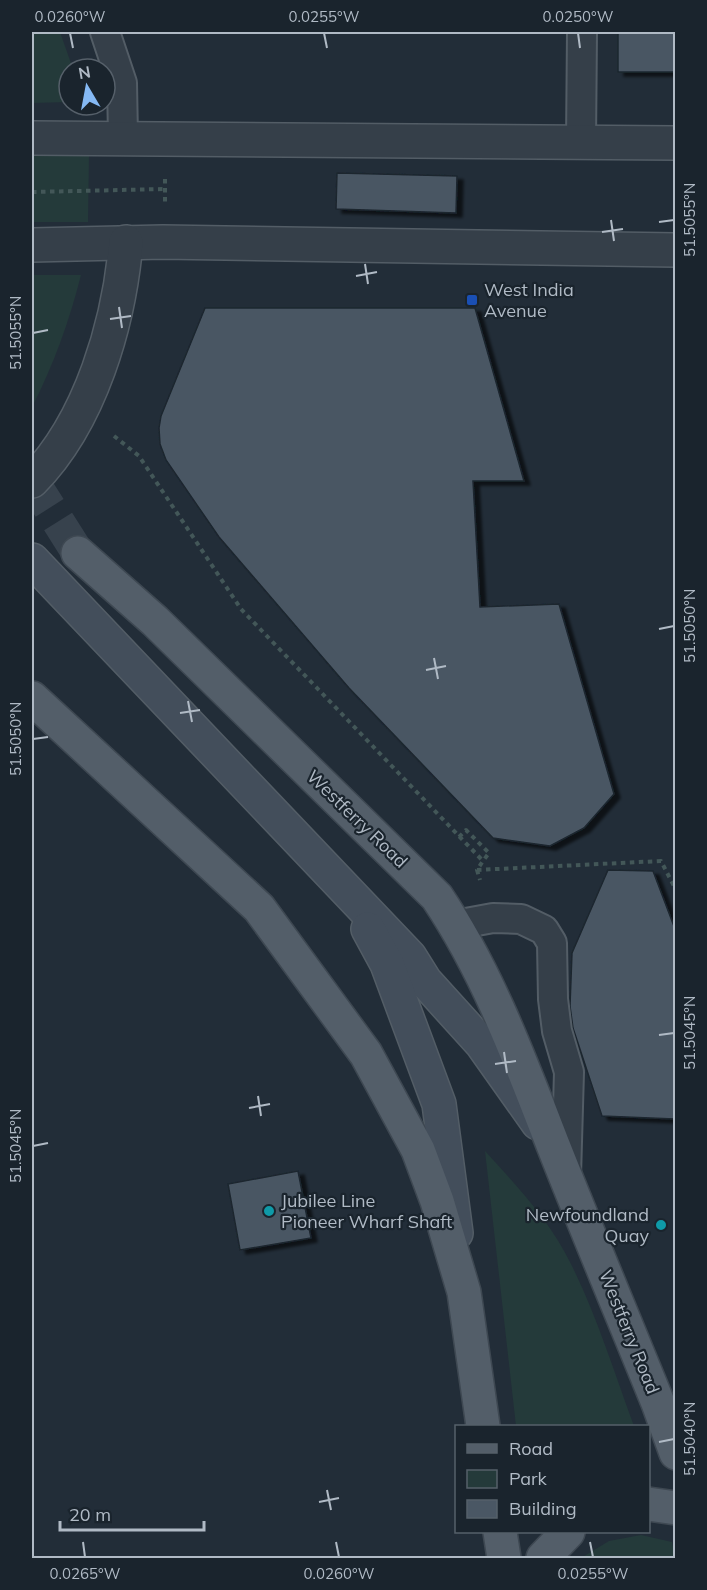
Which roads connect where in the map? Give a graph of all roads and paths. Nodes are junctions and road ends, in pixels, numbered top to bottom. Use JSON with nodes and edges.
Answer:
{"nodes":[{"id":1,"x":105,"y":32,"type":"edge"},
{"id":2,"x":582,"y":32,"type":"edge"},
{"id":3,"x":41,"y":133,"type":"edge"},
{"id":4,"x":123,"y":137,"type":"junction"},
{"id":5,"x":581,"y":142,"type":"junction"},
{"id":6,"x":675,"y":143,"type":"edge"},
{"id":7,"x":165,"y":168,"type":"dead end"},
{"id":8,"x":165,"y":189,"type":"junction"},
{"id":9,"x":32,"y":192,"type":"edge"},
{"id":10,"x":165,"y":208,"type":"dead end"},
{"id":11,"x":126,"y":242,"type":"junction"},
{"id":12,"x":32,"y":245,"type":"edge"},
{"id":13,"x":675,"y":250,"type":"edge"},
{"id":14,"x":81,"y":409,"type":"junction"},
{"id":15,"x":32,"y":480,"type":"edge"},
{"id":16,"x":78,"y":553,"type":"tunnel mouth"},
{"id":17,"x":32,"y":560,"type":"edge"},
{"id":18,"x":32,"y":698,"type":"edge"},
{"id":19,"x":459,"y":837,"type":"junction"},
{"id":20,"x":465,"y":844,"type":"dead end"},
{"id":21,"x":483,"y":861,"type":"dead end"},
{"id":22,"x":477,"y":870,"type":"dead end"},
{"id":23,"x":675,"y":890,"type":"edge"},
{"id":24,"x":348,"y":893,"type":"junction"},
{"id":25,"x":455,"y":925,"type":"junction"},
{"id":26,"x":553,"y":1144,"type":"junction"},
{"id":27,"x":566,"y":1178,"type":"junction"},
{"id":28,"x":464,"y":1292,"type":"junction"},
{"id":29,"x":483,"y":1425,"type":"edge"},
{"id":30,"x":675,"y":1453,"type":"edge"},
{"id":31,"x":650,"y":1504,"type":"edge"},
{"id":32,"x":675,"y":1508,"type":"edge"},
{"id":33,"x":500,"y":1533,"type":"edge"},
{"id":34,"x":567,"y":1533,"type":"edge"},
{"id":35,"x":504,"y":1558,"type":"edge"},
{"id":36,"x":543,"y":1558,"type":"edge"}],
"edges":[{"from":1,"to":4,"type":"lane"},
{"from":2,"to":5,"type":"lane"},
{"from":3,"to":4,"type":"street"},
{"from":4,"to":5,"type":"street"},
{"from":5,"to":6,"type":"street"},
{"from":7,"to":8,"type":"path"},
{"from":8,"to":9,"type":"path"},
{"from":8,"to":10,"type":"path"},
{"from":11,"to":12,"type":"street"},
{"from":11,"to":13,"type":"street"},
{"from":11,"to":14,"type":"street"},
{"from":14,"to":15,"type":"street"},
{"from":14,"to":19,"type":"path"},
{"from":16,"to":25,"type":"main road","name":"Westferry Road"},
{"from":17,"to":24,"type":"street","name":"Westferry Road"},
{"from":18,"to":28,"type":"main road","name":"Westferry Road"},
{"from":19,"to":20,"type":"path"},
{"from":19,"to":21,"type":"path"},
{"from":22,"to":23,"type":"path"},
{"from":24,"to":26,"type":"street","name":"Westferry Road"},
{"from":24,"to":28,"type":"street","name":"Westferry Road"},
{"from":25,"to":26,"type":"main road","name":"Westferry Road"},
{"from":25,"to":27,"type":"lane"},
{"from":26,"to":27,"type":"main road","name":"Westferry Road"},
{"from":27,"to":30,"type":"main road","name":"Westferry Road"},
{"from":28,"to":29,"type":"main road","name":"Westferry Road"},
{"from":31,"to":32,"type":"main road"},
{"from":33,"to":35,"type":"main road"},
{"from":34,"to":36,"type":"main road"}]}
